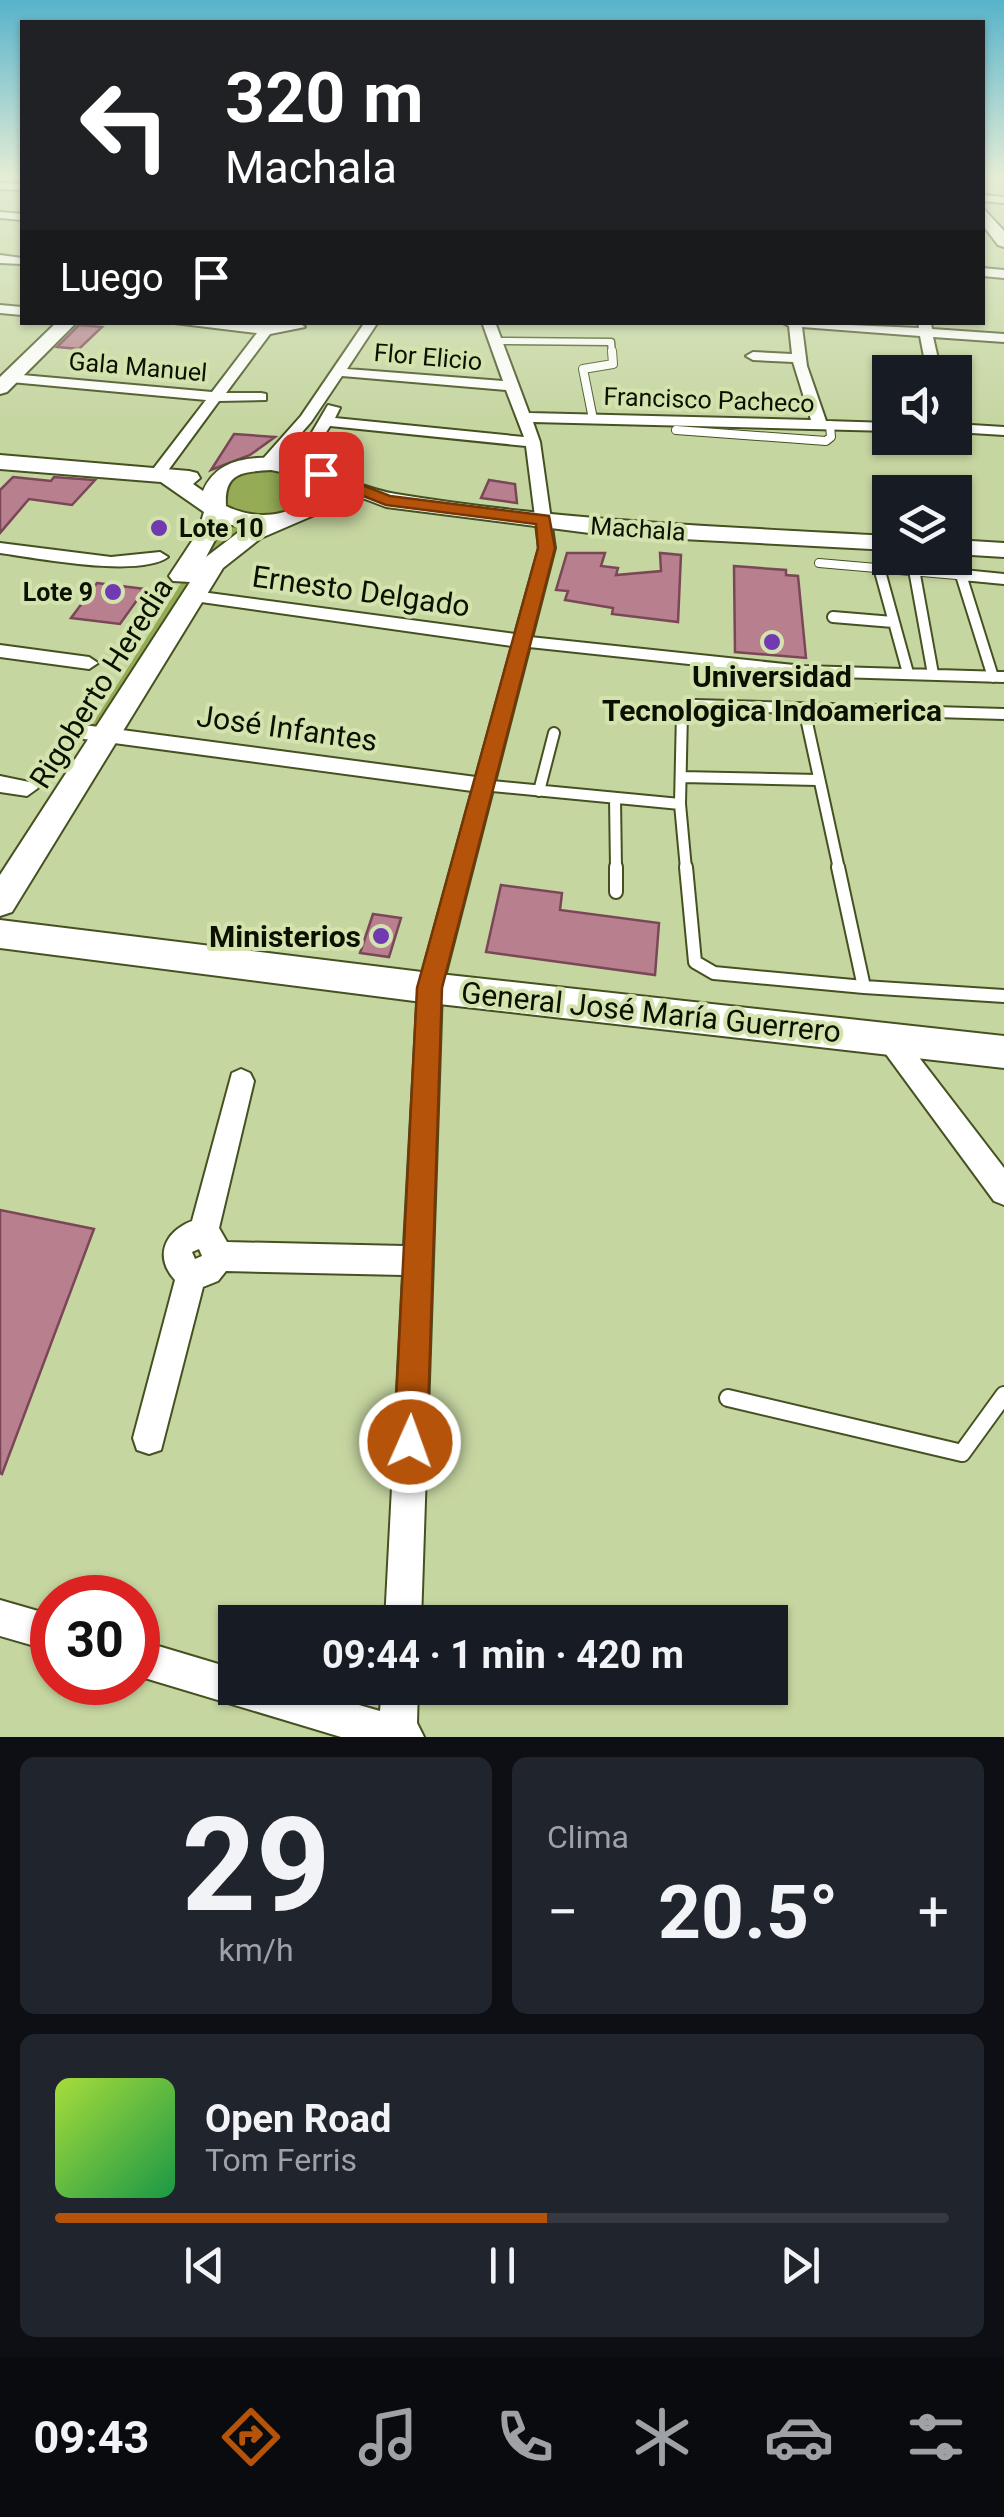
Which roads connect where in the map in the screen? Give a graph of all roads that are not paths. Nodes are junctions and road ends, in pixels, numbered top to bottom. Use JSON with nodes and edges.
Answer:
{"nodes":[{"id":1,"x":65,"y":325,"type":"edge"},
{"id":2,"x":370,"y":325,"type":"edge"},
{"id":3,"x":384,"y":325,"type":"edge"},
{"id":4,"x":795,"y":325,"type":"edge"},
{"id":5,"x":860,"y":325,"type":"edge"},
{"id":6,"x":269,"y":326,"type":"edge"},
{"id":7,"x":300,"y":327,"type":"dead end"},
{"id":8,"x":925,"y":327,"type":"edge"},
{"id":9,"x":492,"y":332,"type":"edge"},
{"id":10,"x":1004,"y":338,"type":"edge"},
{"id":11,"x":931,"y":355,"type":"edge"},
{"id":12,"x":754,"y":356,"type":"dead end"},
{"id":13,"x":798,"y":358,"type":"junction"},
{"id":14,"x":346,"y":373,"type":"junction"},
{"id":15,"x":5,"y":383,"type":"edge"},
{"id":16,"x":513,"y":386,"type":"junction"},
{"id":17,"x":217,"y":398,"type":"junction"},
{"id":18,"x":261,"y":398,"type":"dead end"},
{"id":19,"x":527,"y":417,"type":"junction"},
{"id":20,"x":593,"y":419,"type":"junction"},
{"id":21,"x":324,"y":421,"type":"junction"},
{"id":22,"x":825,"y":426,"type":"junction"},
{"id":23,"x":872,"y":427,"type":"edge"},
{"id":24,"x":972,"y":429,"type":"edge"},
{"id":25,"x":676,"y":430,"type":"dead end"},
{"id":26,"x":1004,"y":432,"type":"edge"},
{"id":27,"x":534,"y":442,"type":"junction"},
{"id":28,"x":0,"y":462,"type":"edge"},
{"id":29,"x":269,"y":462,"type":"junction"},
{"id":30,"x":317,"y":472,"type":"junction"},
{"id":31,"x":224,"y":477,"type":"junction"},
{"id":32,"x":163,"y":478,"type":"junction"},
{"id":33,"x":386,"y":500,"type":"junction"},
{"id":34,"x":215,"y":508,"type":"junction"},
{"id":35,"x":289,"y":518,"type":"junction"},
{"id":36,"x":544,"y":520,"type":"junction"},
{"id":37,"x":872,"y":543,"type":"edge"},
{"id":38,"x":0,"y":548,"type":"edge"},
{"id":39,"x":972,"y":548,"type":"edge"},
{"id":40,"x":1004,"y":550,"type":"edge"},
{"id":41,"x":160,"y":557,"type":"dead end"},
{"id":42,"x":819,"y":563,"type":"dead end"},
{"id":43,"x":872,"y":567,"type":"edge"},
{"id":44,"x":882,"y":575,"type":"edge"},
{"id":45,"x":915,"y":575,"type":"edge"},
{"id":46,"x":961,"y":575,"type":"joint"},
{"id":47,"x":1004,"y":580,"type":"edge"},
{"id":48,"x":194,"y":596,"type":"junction"},
{"id":49,"x":833,"y":617,"type":"dead end"},
{"id":50,"x":893,"y":622,"type":"junction"},
{"id":51,"x":520,"y":641,"type":"junction"},
{"id":52,"x":0,"y":651,"type":"edge"},
{"id":53,"x":89,"y":663,"type":"dead end"},
{"id":54,"x":908,"y":674,"type":"junction"},
{"id":55,"x":933,"y":674,"type":"junction"},
{"id":56,"x":998,"y":677,"type":"edge"},
{"id":57,"x":804,"y":708,"type":"junction"},
{"id":58,"x":1004,"y":714,"type":"edge"},
{"id":59,"x":96,"y":733,"type":"junction"},
{"id":60,"x":554,"y":733,"type":"dead end"},
{"id":61,"x":681,"y":777,"type":"junction"},
{"id":62,"x":816,"y":780,"type":"junction"},
{"id":63,"x":0,"y":784,"type":"edge"},
{"id":64,"x":482,"y":785,"type":"junction"},
{"id":65,"x":27,"y":788,"type":"dead end"},
{"id":66,"x":539,"y":791,"type":"junction"},
{"id":67,"x":615,"y":798,"type":"junction"},
{"id":68,"x":680,"y":804,"type":"junction"},
{"id":69,"x":0,"y":865,"type":"edge"},
{"id":70,"x":616,"y":892,"type":"dead end"},
{"id":71,"x":0,"y":903,"type":"edge"},
{"id":72,"x":0,"y":934,"type":"edge"},
{"id":73,"x":864,"y":987,"type":"junction"},
{"id":74,"x":430,"y":988,"type":"junction"},
{"id":75,"x":1004,"y":996,"type":"edge"},
{"id":76,"x":889,"y":1038,"type":"junction"},
{"id":77,"x":1004,"y":1052,"type":"edge"},
{"id":78,"x":241,"y":1081,"type":"dead end"},
{"id":79,"x":1004,"y":1190,"type":"edge"},
{"id":80,"x":204,"y":1254,"type":"junction"},
{"id":81,"x":418,"y":1260,"type":"junction"},
{"id":82,"x":1004,"y":1395,"type":"edge"},
{"id":83,"x":728,"y":1398,"type":"dead end"},
{"id":84,"x":149,"y":1438,"type":"dead end"},
{"id":85,"x":404,"y":1605,"type":"edge"},
{"id":86,"x":0,"y":1618,"type":"edge"},
{"id":87,"x":30,"y":1627,"type":"edge"},
{"id":88,"x":160,"y":1665,"type":"edge"},
{"id":89,"x":218,"y":1682,"type":"edge"},
{"id":90,"x":296,"y":1705,"type":"edge"},
{"id":91,"x":400,"y":1705,"type":"edge"},
{"id":92,"x":400,"y":1736,"type":"edge"}],
"edges":[{"from":1,"to":15,"type":"main road"},
{"from":2,"to":14,"type":"street"},
{"from":3,"to":14,"type":"street"},
{"from":4,"to":13,"type":"street"},
{"from":5,"to":8,"type":"street"},
{"from":6,"to":7,"type":"street"},
{"from":6,"to":17,"type":"street"},
{"from":8,"to":10,"type":"street"},
{"from":8,"to":11,"type":"street"},
{"from":9,"to":16,"type":"street"},
{"from":9,"to":20,"type":"lane"},
{"from":12,"to":13,"type":"street"},
{"from":13,"to":22,"type":"street"},
{"from":14,"to":16,"type":"street","name":"Flor Elicio"},
{"from":14,"to":21,"type":"street"},
{"from":14,"to":29,"type":"street"},
{"from":15,"to":17,"type":"street","name":"Gala Manuel"},
{"from":16,"to":19,"type":"street"},
{"from":17,"to":18,"type":"street","name":"Gala Manuel"},
{"from":17,"to":32,"type":"street"},
{"from":19,"to":20,"type":"street","name":"Francisco Pacheco"},
{"from":19,"to":27,"type":"street"},
{"from":20,"to":22,"type":"street","name":"Francisco Pacheco"},
{"from":21,"to":27,"type":"street"},
{"from":21,"to":30,"type":"street"},
{"from":22,"to":23,"type":"street","name":"Francisco Pacheco"},
{"from":22,"to":25,"type":"lane"},
{"from":24,"to":26,"type":"street"},
{"from":27,"to":36,"type":"street"},
{"from":28,"to":32,"type":"main road"},
{"from":29,"to":30,"type":"main road"},
{"from":29,"to":31,"type":"main road"},
{"from":30,"to":33,"type":"main road","name":"Machala"},
{"from":30,"to":35,"type":"main road"},
{"from":31,"to":32,"type":"main road"},
{"from":31,"to":34,"type":"main road","name":"Rigoberto Heredia"},
{"from":32,"to":34,"type":"main road"},
{"from":33,"to":35,"type":"main road","name":"Machala"},
{"from":33,"to":36,"type":"main road","name":"Machala"},
{"from":34,"to":35,"type":"main road"},
{"from":34,"to":59,"type":"main road","name":"Rigoberto Heredia"},
{"from":35,"to":48,"type":"main road","name":"Rigoberto Heredia"},
{"from":36,"to":37,"type":"main road","name":"Machala"},
{"from":36,"to":51,"type":"street"},
{"from":38,"to":41,"type":"street"},
{"from":39,"to":40,"type":"main road"},
{"from":42,"to":43,"type":"lane"},
{"from":44,"to":50,"type":"lane"},
{"from":45,"to":55,"type":"lane"},
{"from":46,"to":47,"type":"lane"},
{"from":46,"to":56,"type":"lane"},
{"from":48,"to":51,"type":"street","name":"Ernesto Delgado"},
{"from":48,"to":59,"type":"main road","name":"Rigoberto Heredia"},
{"from":49,"to":50,"type":"lane"},
{"from":50,"to":54,"type":"lane"},
{"from":51,"to":54,"type":"lane"},
{"from":51,"to":64,"type":"street"},
{"from":52,"to":53,"type":"street"},
{"from":54,"to":55,"type":"lane"},
{"from":55,"to":56,"type":"lane"},
{"from":57,"to":58,"type":"lane"},
{"from":57,"to":61,"type":"lane"},
{"from":57,"to":62,"type":"lane"},
{"from":59,"to":64,"type":"street","name":"José Infantes"},
{"from":59,"to":69,"type":"main road","name":"Rigoberto Heredia"},
{"from":59,"to":71,"type":"main road","name":"Rigoberto Heredia"},
{"from":60,"to":66,"type":"lane"},
{"from":61,"to":62,"type":"lane"},
{"from":61,"to":68,"type":"lane"},
{"from":62,"to":73,"type":"lane"},
{"from":63,"to":65,"type":"street"},
{"from":64,"to":66,"type":"lane"},
{"from":64,"to":74,"type":"street"},
{"from":66,"to":67,"type":"lane"},
{"from":67,"to":68,"type":"lane"},
{"from":67,"to":70,"type":"lane"},
{"from":68,"to":73,"type":"lane"},
{"from":72,"to":74,"type":"main road","name":"General José María Guerrero"},
{"from":73,"to":75,"type":"lane"},
{"from":74,"to":76,"type":"main road","name":"General José María Guerrero"},
{"from":74,"to":81,"type":"street"},
{"from":76,"to":77,"type":"main road","name":"General José María Guerrero"},
{"from":76,"to":79,"type":"street"},
{"from":78,"to":80,"type":"street"},
{"from":80,"to":81,"type":"street"},
{"from":80,"to":84,"type":"street"},
{"from":81,"to":85,"type":"street"},
{"from":82,"to":83,"type":"lane"},
{"from":86,"to":87,"type":"street"},
{"from":88,"to":89,"type":"street"},
{"from":90,"to":92,"type":"street"},
{"from":91,"to":92,"type":"street"}]}
